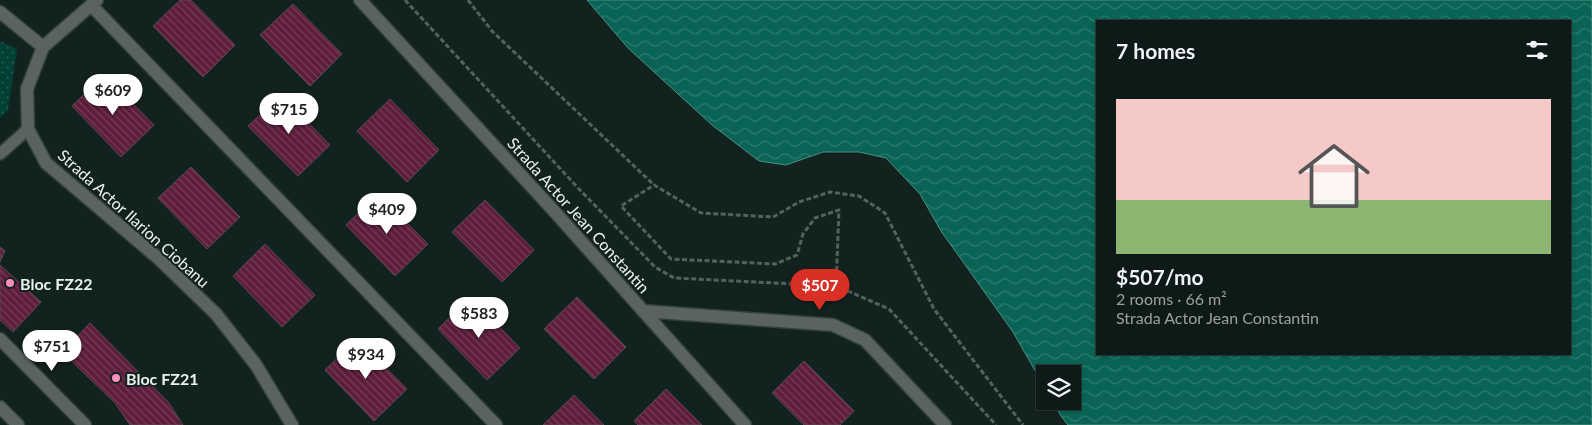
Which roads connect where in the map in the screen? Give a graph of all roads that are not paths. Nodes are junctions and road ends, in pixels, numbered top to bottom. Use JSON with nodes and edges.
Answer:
{"nodes":[{"id":1,"x":360,"y":0,"type":"edge"},
{"id":2,"x":94,"y":2,"type":"edge"},
{"id":3,"x":0,"y":12,"type":"edge"},
{"id":4,"x":43,"y":47,"type":"junction"},
{"id":5,"x":28,"y":129,"type":"junction"},
{"id":6,"x":0,"y":154,"type":"edge"},
{"id":7,"x":643,"y":311,"type":"junction"},
{"id":8,"x":0,"y":339,"type":"edge"},
{"id":9,"x":0,"y":407,"type":"edge"},
{"id":10,"x":18,"y":425,"type":"edge"},
{"id":11,"x":86,"y":425,"type":"edge"},
{"id":12,"x":292,"y":425,"type":"edge"},
{"id":13,"x":496,"y":425,"type":"edge"},
{"id":14,"x":745,"y":425,"type":"edge"},
{"id":15,"x":945,"y":425,"type":"edge"}],
"edges":[{"from":1,"to":7,"type":"street","name":"Strada Actor Jean Constantin"},
{"from":2,"to":4,"type":"street"},
{"from":2,"to":13,"type":"street"},
{"from":3,"to":4,"type":"street"},
{"from":4,"to":5,"type":"street"},
{"from":5,"to":6,"type":"lane"},
{"from":5,"to":12,"type":"street","name":"Strada Actor Ilarion Ciobanu"},
{"from":7,"to":14,"type":"street"},
{"from":7,"to":15,"type":"street","name":"Strada Actor Jean Constantin"},
{"from":8,"to":11,"type":"street"},
{"from":9,"to":10,"type":"street"}]}
